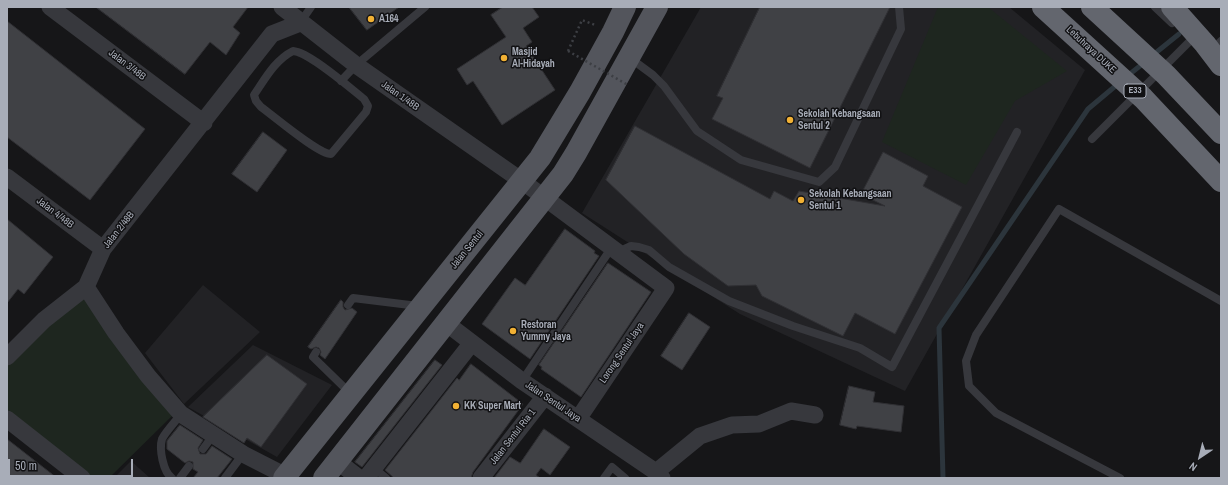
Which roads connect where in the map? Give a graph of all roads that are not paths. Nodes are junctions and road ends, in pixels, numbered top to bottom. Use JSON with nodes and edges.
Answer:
{"nodes":[{"id":1,"x":50,"y":7,"type":"edge"},
{"id":2,"x":282,"y":7,"type":"edge"},
{"id":3,"x":311,"y":7,"type":"edge"},
{"id":4,"x":425,"y":7,"type":"edge"},
{"id":5,"x":625,"y":7,"type":"edge"},
{"id":6,"x":657,"y":7,"type":"edge"},
{"id":7,"x":899,"y":7,"type":"edge"},
{"id":8,"x":1043,"y":7,"type":"edge"},
{"id":9,"x":1092,"y":7,"type":"edge"},
{"id":10,"x":1155,"y":7,"type":"edge"},
{"id":11,"x":1172,"y":7,"type":"edge"},
{"id":12,"x":300,"y":23,"type":"junction"},
{"id":13,"x":1191,"y":40,"type":"junction"},
{"id":14,"x":1221,"y":41,"type":"edge"},
{"id":15,"x":630,"y":58,"type":"junction"},
{"id":16,"x":356,"y":65,"type":"junction"},
{"id":17,"x":1221,"y":65,"type":"edge"},
{"id":18,"x":341,"y":81,"type":"junction"},
{"id":19,"x":204,"y":123,"type":"junction"},
{"id":20,"x":1017,"y":132,"type":"dead end"},
{"id":21,"x":1221,"y":133,"type":"edge"},
{"id":22,"x":1092,"y":139,"type":"dead end"},
{"id":23,"x":7,"y":177,"type":"edge"},
{"id":24,"x":522,"y":181,"type":"junction"},
{"id":25,"x":1221,"y":181,"type":"edge"},
{"id":26,"x":545,"y":197,"type":"junction"},
{"id":27,"x":103,"y":249,"type":"junction"},
{"id":28,"x":615,"y":250,"type":"junction"},
{"id":29,"x":86,"y":287,"type":"junction"},
{"id":30,"x":666,"y":288,"type":"joint"},
{"id":31,"x":1221,"y":301,"type":"edge"},
{"id":32,"x":348,"y":305,"type":"dead end"},
{"id":33,"x":422,"y":306,"type":"junction"},
{"id":34,"x":446,"y":324,"type":"junction"},
{"id":35,"x":471,"y":344,"type":"junction"},
{"id":36,"x":316,"y":352,"type":"dead end"},
{"id":37,"x":7,"y":357,"type":"edge"},
{"id":38,"x":522,"y":381,"type":"junction"},
{"id":39,"x":352,"y":394,"type":"junction"},
{"id":40,"x":545,"y":396,"type":"junction"},
{"id":41,"x":182,"y":414,"type":"junction"},
{"id":42,"x":815,"y":415,"type":"dead end"},
{"id":43,"x":7,"y":419,"type":"edge"},
{"id":44,"x":578,"y":419,"type":"junction"},
{"id":45,"x":214,"y":434,"type":"junction"},
{"id":46,"x":203,"y":449,"type":"dead end"},
{"id":47,"x":243,"y":454,"type":"junction"},
{"id":48,"x":189,"y":466,"type":"dead end"},
{"id":49,"x":330,"y":470,"type":"edge"},
{"id":50,"x":375,"y":475,"type":"edge"},
{"id":51,"x":659,"y":475,"type":"edge"},
{"id":52,"x":285,"y":477,"type":"edge"},
{"id":53,"x":82,"y":478,"type":"edge"},
{"id":54,"x":172,"y":478,"type":"edge"},
{"id":55,"x":180,"y":478,"type":"edge"},
{"id":56,"x":225,"y":478,"type":"edge"},
{"id":57,"x":359,"y":478,"type":"edge"},
{"id":58,"x":481,"y":478,"type":"edge"},
{"id":59,"x":604,"y":478,"type":"edge"},
{"id":60,"x":625,"y":478,"type":"edge"},
{"id":61,"x":1120,"y":478,"type":"edge"}],
"edges":[{"from":1,"to":19,"type":"street","name":"Jalan 3/48B"},
{"from":2,"to":12,"type":"street","name":"Jalan 1/48B"},
{"from":3,"to":12,"type":"lane"},
{"from":4,"to":16,"type":"lane"},
{"from":5,"to":24,"type":"main road","name":"Jalan Sentul"},
{"from":6,"to":15,"type":"main road"},
{"from":7,"to":15,"type":"lane"},
{"from":8,"to":25,"type":"highway","name":"Lebuhraya DUKE","number":"E33","bridge":true},
{"from":9,"to":21,"type":"highway","bridge":true},
{"from":10,"to":13,"type":"lane"},
{"from":11,"to":17,"type":"highway","bridge":true},
{"from":12,"to":16,"type":"street","name":"Jalan 1/48B"},
{"from":12,"to":19,"type":"street","name":"Jalan 2/48B"},
{"from":13,"to":14,"type":"lane"},
{"from":13,"to":22,"type":"lane"},
{"from":15,"to":26,"type":"main road"},
{"from":16,"to":18,"type":"lane"},
{"from":16,"to":24,"type":"street","name":"Jalan 1/48B"},
{"from":18,"to":18,"type":"lane"},
{"from":19,"to":27,"type":"street","name":"Jalan 2/48B"},
{"from":20,"to":28,"type":"lane"},
{"from":23,"to":27,"type":"street","name":"Jalan 4/48B"},
{"from":24,"to":26,"type":"street","name":"Jalan 1/48B"},
{"from":24,"to":33,"type":"main road","name":"Jalan Sentul"},
{"from":26,"to":28,"type":"street","name":"Jalan 1/48B"},
{"from":26,"to":34,"type":"main road"},
{"from":27,"to":29,"type":"street","name":"Jalan 2/48B"},
{"from":28,"to":30,"type":"street","name":"Jalan 1/48B"},
{"from":28,"to":38,"type":"lane"},
{"from":29,"to":37,"type":"street"},
{"from":29,"to":41,"type":"street"},
{"from":30,"to":44,"type":"street","name":"Lorong Sentul Jaya"},
{"from":31,"to":61,"type":"lane"},
{"from":32,"to":33,"type":"lane"},
{"from":33,"to":39,"type":"main road","name":"Jalan Sentul"},
{"from":34,"to":35,"type":"street","name":"Jalan Sentul Jaya"},
{"from":34,"to":49,"type":"main road"},
{"from":35,"to":38,"type":"street","name":"Jalan Sentul Jaya"},
{"from":35,"to":50,"type":"street"},
{"from":36,"to":39,"type":"lane"},
{"from":38,"to":40,"type":"street","name":"Jalan Sentul Jaya"},
{"from":39,"to":52,"type":"main road","name":"Jalan Sentul"},
{"from":40,"to":44,"type":"street","name":"Jalan Sentul Jaya"},
{"from":40,"to":58,"type":"street","name":"Jalan Sentul Ria 1"},
{"from":41,"to":45,"type":"street"},
{"from":41,"to":54,"type":"lane"},
{"from":42,"to":51,"type":"street"},
{"from":43,"to":53,"type":"street"},
{"from":44,"to":51,"type":"street","name":"Jalan Sentul Jaya"},
{"from":45,"to":46,"type":"lane"},
{"from":45,"to":47,"type":"street"},
{"from":47,"to":52,"type":"street"},
{"from":47,"to":56,"type":"lane"},
{"from":48,"to":55,"type":"lane"},
{"from":49,"to":57,"type":"street"},
{"from":59,"to":60,"type":"lane"}]}
